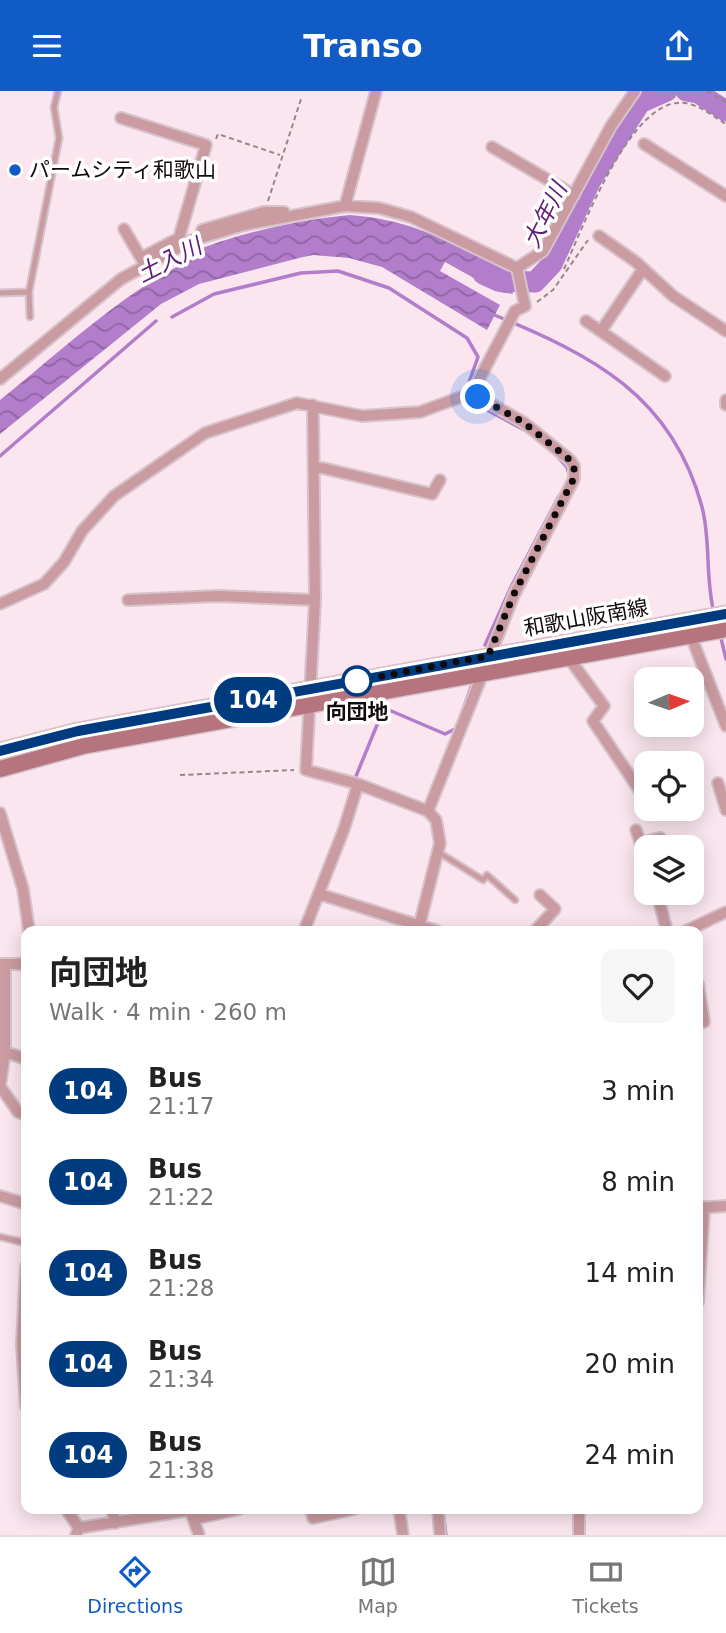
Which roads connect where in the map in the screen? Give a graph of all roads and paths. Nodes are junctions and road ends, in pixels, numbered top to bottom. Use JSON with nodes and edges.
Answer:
{"nodes":[{"id":1,"x":58,"y":91,"type":"edge"},
{"id":2,"x":376,"y":91,"type":"edge"},
{"id":3,"x":635,"y":91,"type":"edge"},
{"id":4,"x":707,"y":91,"type":"edge"},
{"id":5,"x":301,"y":99,"type":"dead end"},
{"id":6,"x":726,"y":102,"type":"edge"},
{"id":7,"x":121,"y":118,"type":"dead end"},
{"id":8,"x":726,"y":124,"type":"edge"},
{"id":9,"x":644,"y":144,"type":"dead end"},
{"id":10,"x":206,"y":145,"type":"junction"},
{"id":11,"x":492,"y":147,"type":"dead end"},
{"id":12,"x":281,"y":155,"type":"junction"},
{"id":13,"x":574,"y":195,"type":"junction"},
{"id":14,"x":726,"y":197,"type":"edge"},
{"id":15,"x":345,"y":206,"type":"junction"},
{"id":16,"x":264,"y":212,"type":"junction"},
{"id":17,"x":294,"y":215,"type":"junction"},
{"id":18,"x":124,"y":229,"type":"dead end"},
{"id":19,"x":599,"y":236,"type":"dead end"},
{"id":20,"x":179,"y":238,"type":"junction"},
{"id":21,"x":143,"y":261,"type":"junction"},
{"id":22,"x":643,"y":269,"type":"junction"},
{"id":23,"x":518,"y":270,"type":"junction"},
{"id":24,"x":563,"y":273,"type":"dead end"},
{"id":25,"x":29,"y":292,"type":"junction"},
{"id":26,"x":0,"y":293,"type":"edge"},
{"id":27,"x":30,"y":317,"type":"dead end"},
{"id":28,"x":586,"y":321,"type":"dead end"},
{"id":29,"x":601,"y":331,"type":"junction"},
{"id":30,"x":726,"y":331,"type":"edge"},
{"id":31,"x":665,"y":376,"type":"dead end"},
{"id":32,"x":0,"y":379,"type":"edge"},
{"id":33,"x":469,"y":395,"type":"junction"},
{"id":34,"x":313,"y":405,"type":"junction"},
{"id":35,"x":314,"y":466,"type":"junction"},
{"id":36,"x":440,"y":480,"type":"dead end"},
{"id":37,"x":128,"y":600,"type":"dead end"},
{"id":38,"x":316,"y":600,"type":"junction"},
{"id":39,"x":0,"y":604,"type":"edge"},
{"id":40,"x":726,"y":614,"type":"edge"},
{"id":41,"x":694,"y":627,"type":"junction"},
{"id":42,"x":726,"y":629,"type":"edge"},
{"id":43,"x":568,"y":657,"type":"junction"},
{"id":44,"x":486,"y":664,"type":"junction"},
{"id":45,"x":311,"y":697,"type":"junction"},
{"id":46,"x":726,"y":726,"type":"edge"},
{"id":47,"x":0,"y":751,"type":"edge"},
{"id":48,"x":0,"y":769,"type":"edge"},
{"id":49,"x":306,"y":770,"type":"junction"},
{"id":50,"x":180,"y":775,"type":"dead end"},
{"id":51,"x":634,"y":782,"type":"edge"},
{"id":52,"x":355,"y":783,"type":"junction"},
{"id":53,"x":718,"y":783,"type":"dead end"},
{"id":54,"x":726,"y":810,"type":"edge"},
{"id":55,"x":428,"y":811,"type":"junction"},
{"id":56,"x":0,"y":813,"type":"edge"},
{"id":57,"x":636,"y":830,"type":"dead end"},
{"id":58,"x":638,"y":835,"type":"edge"},
{"id":59,"x":438,"y":852,"type":"junction"},
{"id":60,"x":319,"y":894,"type":"junction"},
{"id":61,"x":540,"y":895,"type":"dead end"},
{"id":62,"x":515,"y":900,"type":"dead end"},
{"id":63,"x":660,"y":905,"type":"edge"},
{"id":64,"x":726,"y":912,"type":"edge"},
{"id":65,"x":28,"y":926,"type":"edge"},
{"id":66,"x":306,"y":926,"type":"edge"},
{"id":67,"x":413,"y":926,"type":"edge"},
{"id":68,"x":420,"y":926,"type":"edge"},
{"id":69,"x":540,"y":926,"type":"edge"},
{"id":70,"x":666,"y":926,"type":"edge"},
{"id":71,"x":697,"y":926,"type":"edge"},
{"id":72,"x":2,"y":964,"type":"edge"},
{"id":73,"x":21,"y":964,"type":"edge"},
{"id":74,"x":703,"y":1016,"type":"edge"},
{"id":75,"x":704,"y":1023,"type":"dead end"},
{"id":76,"x":2,"y":1037,"type":"edge"},
{"id":77,"x":5,"y":1052,"type":"junction"},
{"id":78,"x":21,"y":1057,"type":"edge"},
{"id":79,"x":21,"y":1113,"type":"edge"},
{"id":80,"x":0,"y":1196,"type":"edge"},
{"id":81,"x":21,"y":1202,"type":"edge"},
{"id":82,"x":726,"y":1206,"type":"edge"},
{"id":83,"x":703,"y":1207,"type":"edge"},
{"id":84,"x":0,"y":1237,"type":"edge"},
{"id":85,"x":21,"y":1242,"type":"edge"},
{"id":86,"x":69,"y":1514,"type":"edge"},
{"id":87,"x":113,"y":1514,"type":"edge"},
{"id":88,"x":139,"y":1514,"type":"edge"},
{"id":89,"x":191,"y":1514,"type":"edge"},
{"id":90,"x":312,"y":1514,"type":"edge"},
{"id":91,"x":331,"y":1514,"type":"edge"},
{"id":92,"x":400,"y":1514,"type":"edge"},
{"id":93,"x":438,"y":1514,"type":"edge"},
{"id":94,"x":579,"y":1514,"type":"edge"},
{"id":95,"x":115,"y":1523,"type":"junction"},
{"id":96,"x":78,"y":1531,"type":"edge"},
{"id":97,"x":199,"y":1535,"type":"edge"},
{"id":98,"x":404,"y":1535,"type":"edge"},
{"id":99,"x":440,"y":1535,"type":"edge"},
{"id":100,"x":579,"y":1535,"type":"edge"}],
"edges":[{"from":1,"to":25,"type":"lane"},
{"from":2,"to":15,"type":"street"},
{"from":3,"to":13,"type":"street"},
{"from":4,"to":6,"type":"path"},
{"from":5,"to":12,"type":"path"},
{"from":7,"to":10,"type":"street"},
{"from":8,"to":24,"type":"path"},
{"from":9,"to":14,"type":"street"},
{"from":10,"to":12,"type":"path"},
{"from":10,"to":20,"type":"street"},
{"from":11,"to":13,"type":"street"},
{"from":12,"to":16,"type":"path"},
{"from":13,"to":23,"type":"street"},
{"from":15,"to":17,"type":"street"},
{"from":15,"to":23,"type":"street"},
{"from":16,"to":17,"type":"street"},
{"from":16,"to":20,"type":"street"},
{"from":17,"to":21,"type":"street"},
{"from":18,"to":21,"type":"street"},
{"from":19,"to":22,"type":"street"},
{"from":20,"to":21,"type":"street"},
{"from":21,"to":32,"type":"street"},
{"from":22,"to":29,"type":"street"},
{"from":22,"to":30,"type":"street"},
{"from":23,"to":33,"type":"street"},
{"from":25,"to":26,"type":"lane"},
{"from":25,"to":27,"type":"lane"},
{"from":28,"to":29,"type":"street"},
{"from":29,"to":31,"type":"street"},
{"from":33,"to":34,"type":"street"},
{"from":33,"to":44,"type":"street"},
{"from":34,"to":35,"type":"street"},
{"from":34,"to":39,"type":"street"},
{"from":35,"to":36,"type":"street"},
{"from":35,"to":38,"type":"street"},
{"from":37,"to":38,"type":"street"},
{"from":38,"to":45,"type":"street"},
{"from":40,"to":41,"type":"main road","name":"和歌山阪南線"},
{"from":41,"to":42,"type":"main road","name":"和歌山阪南線"},
{"from":41,"to":43,"type":"main road","name":"和歌山阪南線"},
{"from":41,"to":44,"type":"main road","name":"和歌山阪南線"},
{"from":41,"to":46,"type":"street"},
{"from":43,"to":44,"type":"main road","name":"和歌山阪南線"},
{"from":43,"to":51,"type":"street"},
{"from":44,"to":45,"type":"main road","name":"和歌山阪南線"},
{"from":44,"to":55,"type":"street"},
{"from":45,"to":47,"type":"main road","name":"和歌山阪南線"},
{"from":45,"to":48,"type":"main road","name":"和歌山阪南線"},
{"from":45,"to":49,"type":"street"},
{"from":49,"to":50,"type":"path"},
{"from":49,"to":52,"type":"street"},
{"from":52,"to":55,"type":"street"},
{"from":52,"to":60,"type":"street"},
{"from":53,"to":54,"type":"street"},
{"from":55,"to":59,"type":"street"},
{"from":56,"to":65,"type":"street"},
{"from":57,"to":58,"type":"street"},
{"from":59,"to":62,"type":"lane"},
{"from":59,"to":68,"type":"street"},
{"from":60,"to":66,"type":"street"},
{"from":60,"to":67,"type":"street"},
{"from":61,"to":69,"type":"street"},
{"from":63,"to":70,"type":"street"},
{"from":64,"to":71,"type":"street"},
{"from":72,"to":73,"type":"street"},
{"from":72,"to":76,"type":"street"},
{"from":74,"to":75,"type":"street"},
{"from":76,"to":77,"type":"street"},
{"from":77,"to":78,"type":"street"},
{"from":77,"to":79,"type":"street"},
{"from":80,"to":81,"type":"street"},
{"from":82,"to":83,"type":"street"},
{"from":84,"to":85,"type":"lane"},
{"from":86,"to":96,"type":"street"},
{"from":87,"to":95,"type":"street"},
{"from":88,"to":95,"type":"street"},
{"from":89,"to":97,"type":"street"},
{"from":90,"to":91,"type":"street"},
{"from":92,"to":98,"type":"street"},
{"from":93,"to":99,"type":"street"},
{"from":94,"to":100,"type":"street"},
{"from":95,"to":96,"type":"street"}]}
